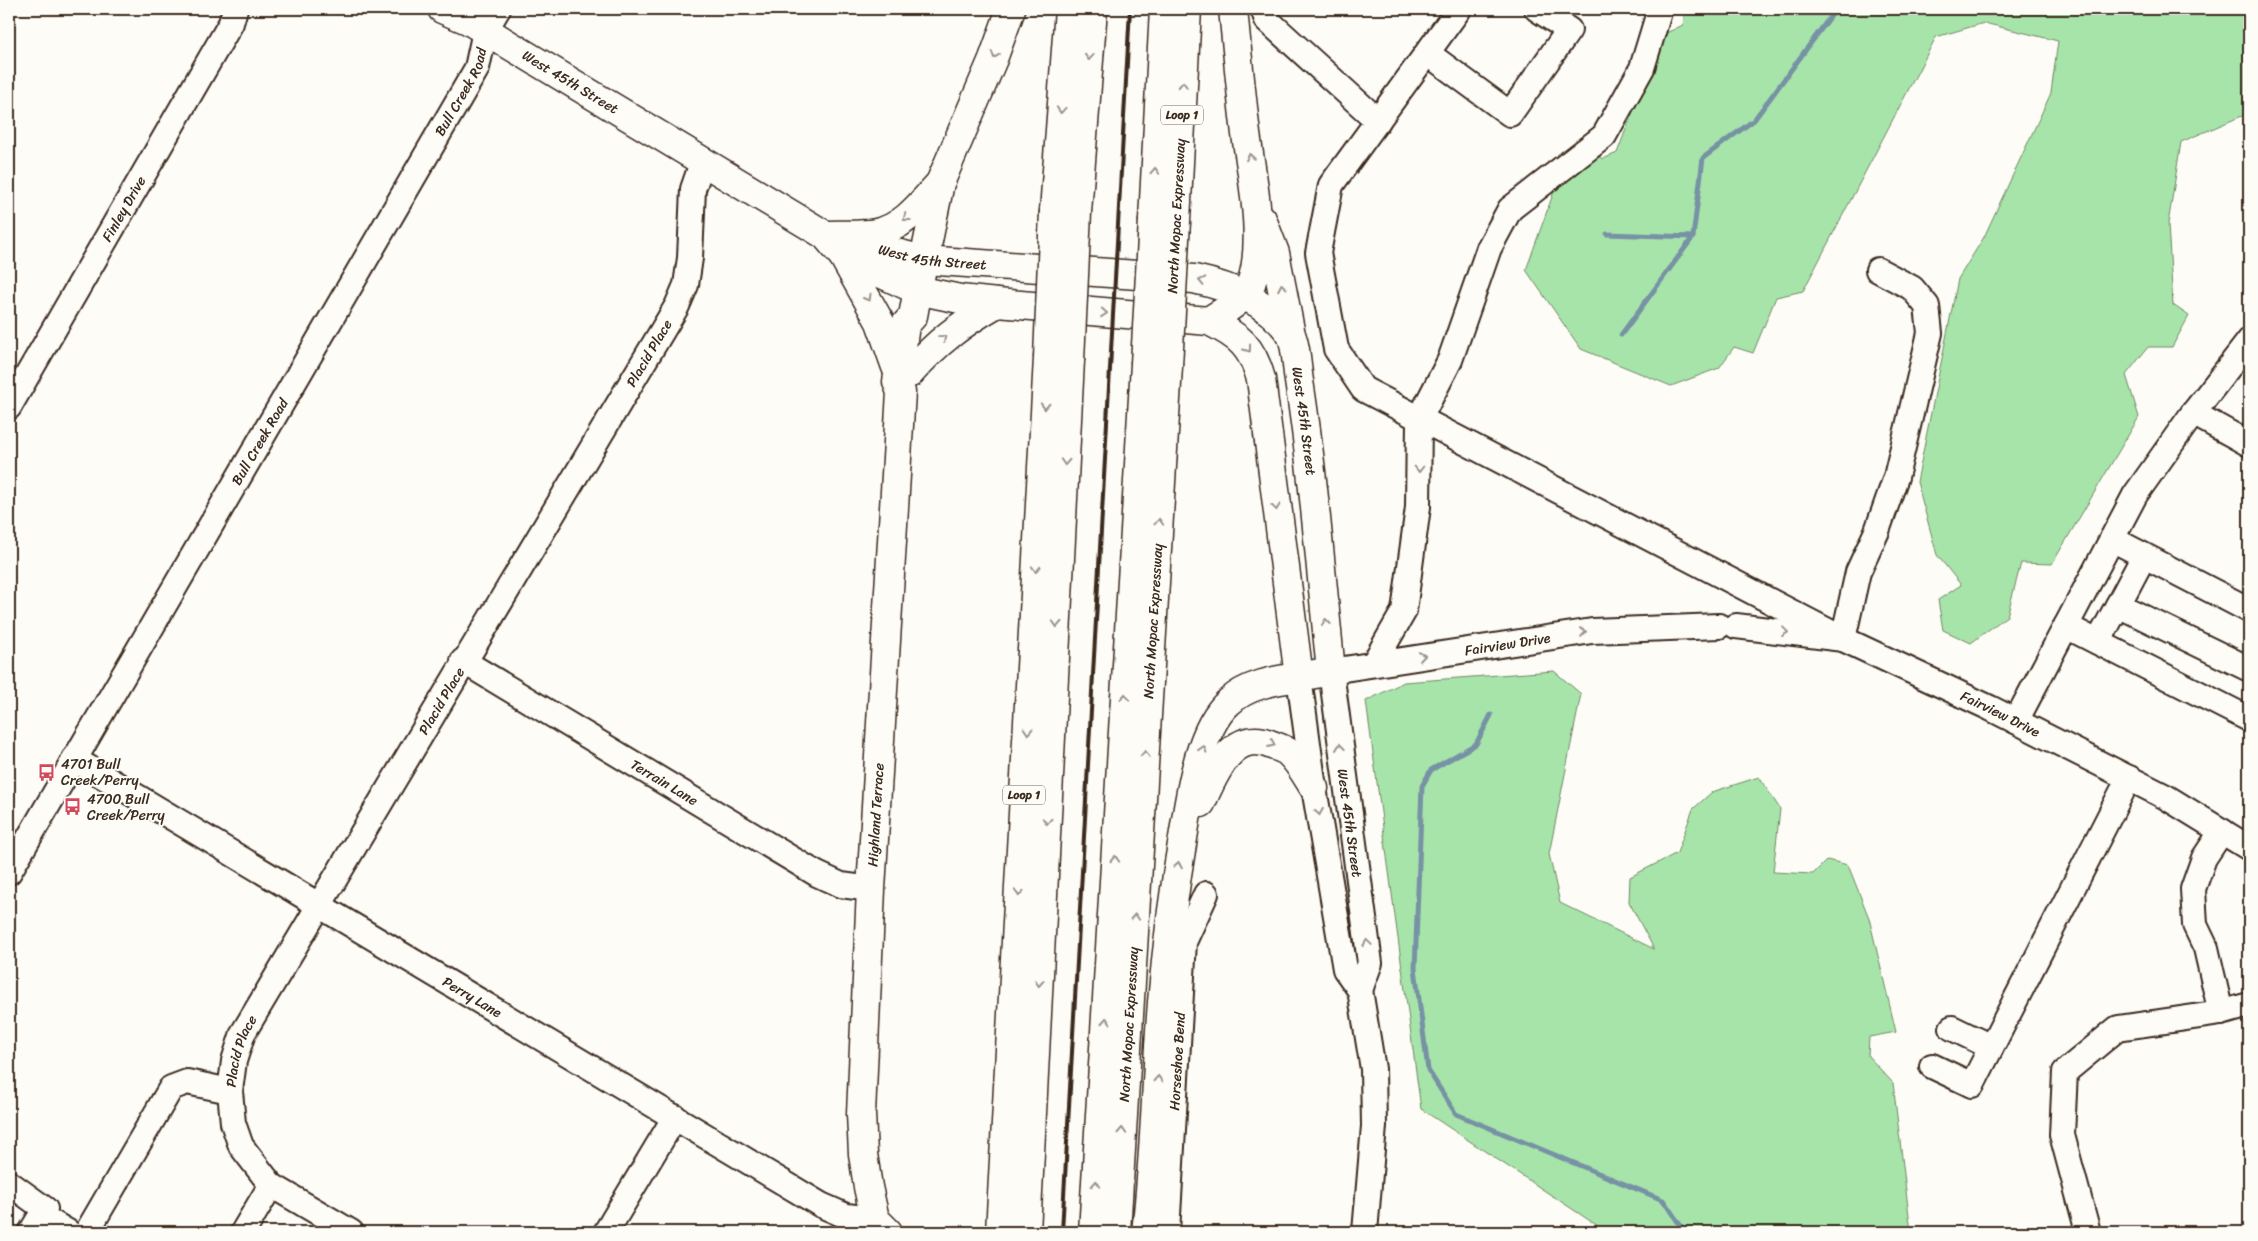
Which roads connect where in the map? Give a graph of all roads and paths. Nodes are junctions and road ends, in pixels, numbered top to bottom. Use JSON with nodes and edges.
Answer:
{"nodes":[{"id":1,"x":235,"y":9,"type":"edge"},
{"id":2,"x":442,"y":9,"type":"edge"},
{"id":3,"x":1011,"y":9,"type":"edge"},
{"id":4,"x":1070,"y":9,"type":"edge"},
{"id":5,"x":1093,"y":9,"type":"edge"},
{"id":6,"x":1164,"y":9,"type":"edge"},
{"id":7,"x":1187,"y":9,"type":"edge"},
{"id":8,"x":1233,"y":9,"type":"edge"},
{"id":9,"x":1263,"y":9,"type":"edge"},
{"id":10,"x":1459,"y":9,"type":"edge"},
{"id":11,"x":1537,"y":9,"type":"edge"},
{"id":12,"x":1660,"y":9,"type":"edge"},
{"id":13,"x":491,"y":20,"type":"edge"},
{"id":14,"x":1427,"y":52,"type":"junction"},
{"id":15,"x":1378,"y":121,"type":"junction"},
{"id":16,"x":702,"y":163,"type":"junction"},
{"id":17,"x":940,"y":183,"type":"junction"},
{"id":18,"x":1258,"y":206,"type":"junction"},
{"id":19,"x":1066,"y":211,"type":"junction"},
{"id":20,"x":1164,"y":221,"type":"junction"},
{"id":21,"x":825,"y":235,"type":"junction"},
{"id":22,"x":843,"y":256,"type":"junction"},
{"id":23,"x":924,"y":260,"type":"junction"},
{"id":24,"x":1878,"y":270,"type":"dead end"},
{"id":25,"x":1245,"y":294,"type":"junction"},
{"id":26,"x":915,"y":303,"type":"junction"},
{"id":27,"x":997,"y":304,"type":"junction"},
{"id":28,"x":1209,"y":322,"type":"junction"},
{"id":29,"x":1291,"y":335,"type":"junction"},
{"id":30,"x":2249,"y":341,"type":"edge"},
{"id":31,"x":1059,"y":359,"type":"junction"},
{"id":32,"x":1156,"y":365,"type":"junction"},
{"id":33,"x":903,"y":379,"type":"junction"},
{"id":34,"x":9,"y":407,"type":"edge"},
{"id":35,"x":2193,"y":413,"type":"junction"},
{"id":36,"x":1419,"y":420,"type":"junction"},
{"id":37,"x":2249,"y":444,"type":"edge"},
{"id":38,"x":2112,"y":539,"type":"junction"},
{"id":39,"x":2144,"y":556,"type":"junction"},
{"id":40,"x":1751,"y":592,"type":"junction"},
{"id":41,"x":2118,"y":604,"type":"junction"},
{"id":42,"x":2249,"y":610,"type":"edge"},
{"id":43,"x":1728,"y":626,"type":"junction"},
{"id":44,"x":2066,"y":626,"type":"junction"},
{"id":45,"x":1843,"y":639,"type":"junction"},
{"id":46,"x":2098,"y":642,"type":"junction"},
{"id":47,"x":463,"y":661,"type":"junction"},
{"id":48,"x":1374,"y":663,"type":"junction"},
{"id":49,"x":2249,"y":669,"type":"edge"},
{"id":50,"x":1331,"y":671,"type":"junction"},
{"id":51,"x":1299,"y":677,"type":"junction"},
{"id":52,"x":2249,"y":719,"type":"edge"},
{"id":53,"x":2016,"y":721,"type":"junction"},
{"id":54,"x":74,"y":759,"type":"junction"},
{"id":55,"x":2129,"y":778,"type":"junction"},
{"id":56,"x":1314,"y":788,"type":"junction"},
{"id":57,"x":1184,"y":830,"type":"junction"},
{"id":58,"x":2222,"y":831,"type":"junction"},
{"id":59,"x":2249,"y":848,"type":"edge"},
{"id":60,"x":9,"y":872,"type":"edge"},
{"id":61,"x":871,"y":889,"type":"junction"},
{"id":62,"x":1206,"y":894,"type":"dead end"},
{"id":63,"x":318,"y":906,"type":"junction"},
{"id":64,"x":1360,"y":990,"type":"junction"},
{"id":65,"x":2249,"y":1005,"type":"edge"},
{"id":66,"x":2221,"y":1012,"type":"junction"},
{"id":67,"x":1952,"y":1028,"type":"dead end"},
{"id":68,"x":1991,"y":1048,"type":"junction"},
{"id":69,"x":1932,"y":1066,"type":"dead end"},
{"id":70,"x":230,"y":1091,"type":"junction"},
{"id":71,"x":675,"y":1117,"type":"junction"},
{"id":72,"x":9,"y":1183,"type":"edge"},
{"id":73,"x":271,"y":1184,"type":"junction"},
{"id":74,"x":36,"y":1224,"type":"edge"},
{"id":75,"x":882,"y":1225,"type":"edge"},
{"id":76,"x":68,"y":1232,"type":"edge"},
{"id":77,"x":87,"y":1232,"type":"edge"},
{"id":78,"x":244,"y":1232,"type":"edge"},
{"id":79,"x":351,"y":1232,"type":"edge"},
{"id":80,"x":606,"y":1232,"type":"edge"},
{"id":81,"x":1000,"y":1232,"type":"edge"},
{"id":82,"x":1026,"y":1232,"type":"edge"},
{"id":83,"x":1093,"y":1232,"type":"edge"},
{"id":84,"x":1116,"y":1232,"type":"edge"},
{"id":85,"x":1146,"y":1232,"type":"edge"},
{"id":86,"x":1167,"y":1232,"type":"edge"},
{"id":87,"x":1365,"y":1232,"type":"edge"},
{"id":88,"x":2088,"y":1232,"type":"edge"}],
"edges":[{"from":1,"to":34,"type":"street","name":"Finley Drive"},
{"from":2,"to":13,"type":"main road","name":"West 45th Street"},
{"from":3,"to":17,"type":"main road","one_way":true},
{"from":4,"to":19,"type":"main road","number":"Loop 1","one_way":true},
{"from":5,"to":19,"type":"main road","one_way":true},
{"from":20,"to":6,"type":"main road","one_way":true},
{"from":20,"to":7,"type":"main road","name":"North Mopac Expressway","number":"Loop 1","one_way":true},
{"from":18,"to":8,"type":"main road","one_way":true},
{"from":9,"to":15,"type":"street"},
{"from":10,"to":14,"type":"street"},
{"from":11,"to":14,"type":"street"},
{"from":12,"to":36,"type":"street"},
{"from":13,"to":16,"type":"main road","name":"West 45th Street"},
{"from":13,"to":54,"type":"street","name":"Bull Creek Road"},
{"from":14,"to":15,"type":"street"},
{"from":15,"to":36,"type":"street"},
{"from":16,"to":21,"type":"main road","name":"West 45th Street"},
{"from":16,"to":47,"type":"street","name":"Placid Place"},
{"from":17,"to":21,"type":"main road","one_way":true},
{"from":17,"to":23,"type":"main road","name":"Highland Terrace"},
{"from":18,"to":25,"type":"main road"},
{"from":29,"to":18,"type":"main road","one_way":true},
{"from":19,"to":31,"type":"main road","number":"Loop 1","bridge":true},
{"from":20,"to":32,"type":"main road","name":"North Mopac Expressway","number":"Loop 1","bridge":true},
{"from":21,"to":22,"type":"main road","name":"West 45th Street"},
{"from":21,"to":23,"type":"main road","name":"West 45th Street"},
{"from":22,"to":26,"type":"main road","name":"West 45th Street"},
{"from":22,"to":33,"type":"main road","one_way":true},
{"from":25,"to":23,"type":"main road","name":"West 45th Street","one_way":true},
{"from":23,"to":26,"type":"main road","name":"Highland Terrace"},
{"from":24,"to":45,"type":"street"},
{"from":25,"to":28,"type":"main road"},
{"from":25,"to":29,"type":"main road","name":"West 45th Street"},
{"from":26,"to":27,"type":"main road","name":"West 45th Street"},
{"from":26,"to":33,"type":"main road","name":"Highland Terrace"},
{"from":27,"to":28,"type":"main road","name":"West 45th Street","one_way":true},
{"from":33,"to":27,"type":"main road","one_way":true},
{"from":28,"to":51,"type":"main road","name":"West 45th Street","one_way":true},
{"from":50,"to":29,"type":"main road","name":"West 45th Street","one_way":true},
{"from":30,"to":35,"type":"street"},
{"from":31,"to":81,"type":"main road","number":"Loop 1","one_way":true},
{"from":31,"to":82,"type":"main road","one_way":true},
{"from":83,"to":32,"type":"main road","one_way":true},
{"from":84,"to":32,"type":"main road","name":"North Mopac Expressway","number":"Loop 1","one_way":true},
{"from":33,"to":61,"type":"main road","name":"Highland Terrace"},
{"from":35,"to":37,"type":"street"},
{"from":35,"to":38,"type":"street"},
{"from":36,"to":40,"type":"street"},
{"from":36,"to":48,"type":"street","one_way":true},
{"from":38,"to":39,"type":"street"},
{"from":38,"to":44,"type":"street"},
{"from":39,"to":41,"type":"street"},
{"from":39,"to":42,"type":"street"},
{"from":40,"to":43,"type":"street"},
{"from":40,"to":45,"type":"street"},
{"from":41,"to":46,"type":"street"},
{"from":41,"to":49,"type":"street"},
{"from":43,"to":45,"type":"street","name":"Fairview Drive","one_way":true},
{"from":48,"to":43,"type":"street","name":"Fairview Drive","one_way":true},
{"from":44,"to":46,"type":"street"},
{"from":44,"to":53,"type":"street"},
{"from":45,"to":53,"type":"street","name":"Fairview Drive"},
{"from":46,"to":52,"type":"street"},
{"from":47,"to":61,"type":"street","name":"Terrain Lane"},
{"from":47,"to":63,"type":"street","name":"Placid Place"},
{"from":48,"to":50,"type":"street","name":"Fairview Drive"},
{"from":50,"to":51,"type":"main road","name":"Fairview Drive"},
{"from":64,"to":50,"type":"street","name":"West 45th Street","one_way":true},
{"from":51,"to":56,"type":"street","name":"West 45th Street"},
{"from":57,"to":51,"type":"main road","name":"Fairview Drive","one_way":true},
{"from":53,"to":55,"type":"street","name":"Fairview Drive"},
{"from":54,"to":60,"type":"street","name":"Bull Creek Road"},
{"from":54,"to":63,"type":"street","name":"Perry Lane"},
{"from":55,"to":58,"type":"street","name":"Fairview Drive"},
{"from":55,"to":68,"type":"street"},
{"from":57,"to":56,"type":"main road","one_way":true},
{"from":56,"to":64,"type":"street","name":"West 45th Street","one_way":true},
{"from":85,"to":57,"type":"main road","name":"Fairview Drive","one_way":true},
{"from":58,"to":59,"type":"street","name":"Fairview Drive"},
{"from":58,"to":66,"type":"street"},
{"from":61,"to":75,"type":"main road","name":"Highland Terrace"},
{"from":62,"to":86,"type":"street","name":"Horseshoe Bend"},
{"from":63,"to":70,"type":"street","name":"Placid Place"},
{"from":63,"to":71,"type":"street","name":"Perry Lane"},
{"from":64,"to":87,"type":"street","name":"West 45th Street"},
{"from":65,"to":66,"type":"street"},
{"from":66,"to":88,"type":"street"},
{"from":67,"to":68,"type":"street"},
{"from":68,"to":69,"type":"street"},
{"from":70,"to":73,"type":"street","name":"Placid Place"},
{"from":70,"to":77,"type":"street"},
{"from":71,"to":75,"type":"street","name":"Perry Lane"},
{"from":71,"to":80,"type":"street"},
{"from":72,"to":74,"type":"street"},
{"from":73,"to":78,"type":"street"},
{"from":73,"to":79,"type":"street"},
{"from":74,"to":76,"type":"street"}]}
